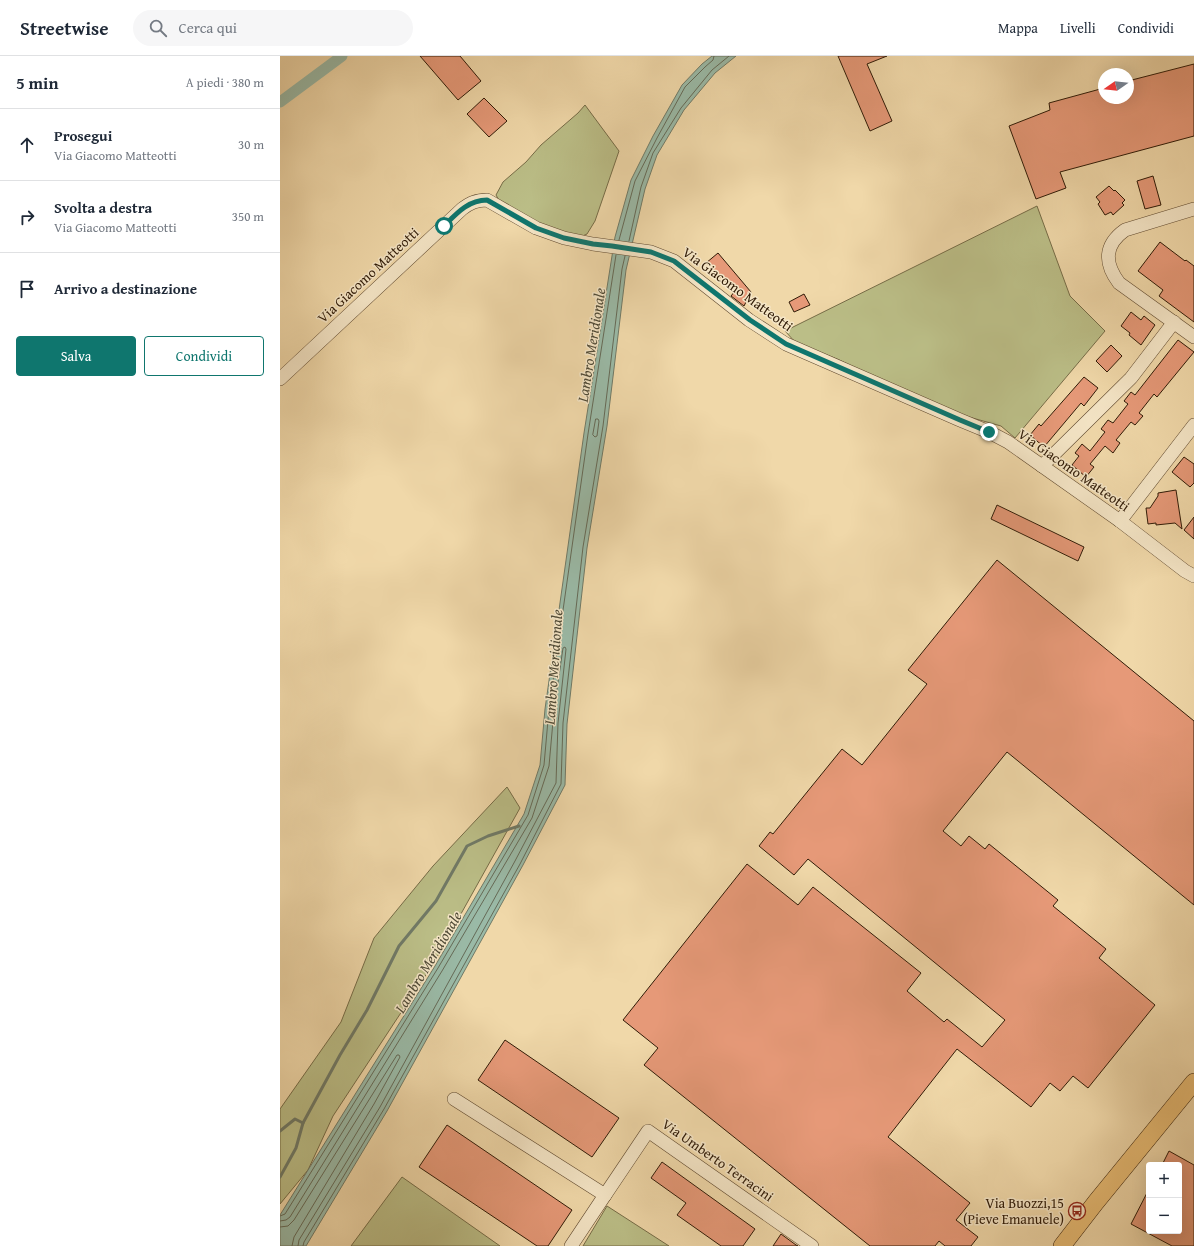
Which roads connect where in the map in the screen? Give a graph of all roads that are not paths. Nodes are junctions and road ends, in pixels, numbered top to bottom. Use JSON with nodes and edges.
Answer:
{"nodes":[{"id":1,"x":1194,"y":209,"type":"edge"},
{"id":2,"x":1174,"y":322,"type":"junction"},
{"id":3,"x":1194,"y":337,"type":"edge"},
{"id":4,"x":280,"y":379,"type":"edge"},
{"id":5,"x":1194,"y":425,"type":"edge"},
{"id":6,"x":1042,"y":466,"type":"junction"},
{"id":7,"x":1120,"y":521,"type":"junction"},
{"id":8,"x":1194,"y":576,"type":"edge"},
{"id":9,"x":1194,"y":1082,"type":"edge"},
{"id":10,"x":454,"y":1098,"type":"dead end"},
{"id":11,"x":605,"y":1196,"type":"junction"},
{"id":12,"x":571,"y":1246,"type":"edge"},
{"id":13,"x":812,"y":1246,"type":"edge"},
{"id":14,"x":1062,"y":1246,"type":"edge"}],
"edges":[{"from":1,"to":2,"type":"street"},
{"from":2,"to":3,"type":"street"},
{"from":2,"to":6,"type":"street"},
{"from":4,"to":6,"type":"street","name":"Via Giacomo Matteotti"},
{"from":5,"to":7,"type":"street"},
{"from":6,"to":7,"type":"street","name":"Via Giacomo Matteotti"},
{"from":7,"to":8,"type":"street","name":"Via Giacomo Matteotti"},
{"from":9,"to":14,"type":"main road"},
{"from":10,"to":11,"type":"street"},
{"from":11,"to":12,"type":"street","name":"Via Umberto Terracini"},
{"from":11,"to":13,"type":"street","name":"Via Umberto Terracini"}]}
